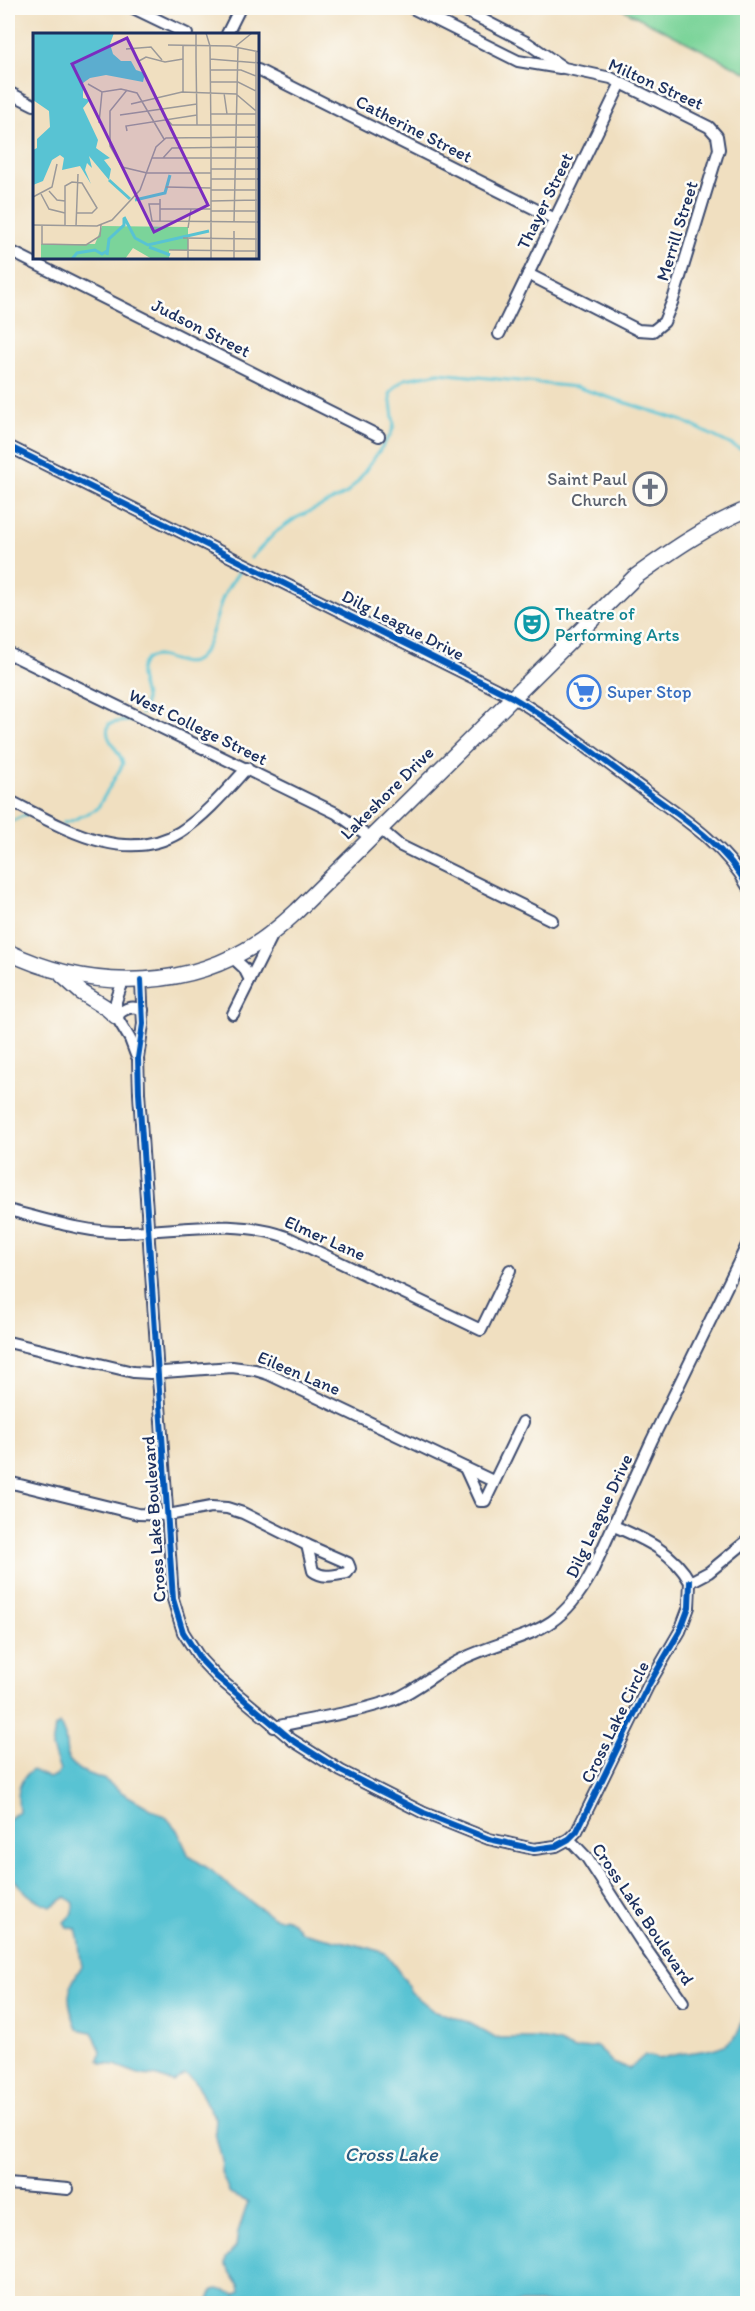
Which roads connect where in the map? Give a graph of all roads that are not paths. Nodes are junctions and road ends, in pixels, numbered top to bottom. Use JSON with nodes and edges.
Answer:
{"nodes":[{"id":1,"x":133,"y":8,"type":"edge"},
{"id":2,"x":240,"y":8,"type":"edge"},
{"id":3,"x":412,"y":8,"type":"edge"},
{"id":4,"x":460,"y":8,"type":"edge"},
{"id":5,"x":185,"y":33,"type":"edge"},
{"id":6,"x":228,"y":33,"type":"edge"},
{"id":7,"x":564,"y":68,"type":"junction"},
{"id":8,"x":260,"y":71,"type":"edge"},
{"id":9,"x":621,"y":83,"type":"junction"},
{"id":10,"x":8,"y":92,"type":"edge"},
{"id":11,"x":33,"y":104,"type":"edge"},
{"id":12,"x":719,"y":149,"type":"joint"},
{"id":13,"x":555,"y":219,"type":"junction"},
{"id":14,"x":8,"y":250,"type":"edge"},
{"id":15,"x":528,"y":274,"type":"junction"},
{"id":16,"x":499,"y":334,"type":"dead end"},
{"id":17,"x":379,"y":436,"type":"dead end"},
{"id":18,"x":8,"y":446,"type":"edge"},
{"id":19,"x":747,"y":509,"type":"edge"},
{"id":20,"x":8,"y":653,"type":"edge"},
{"id":21,"x":512,"y":697,"type":"junction"},
{"id":22,"x":247,"y":768,"type":"junction"},
{"id":23,"x":8,"y":800,"type":"edge"},
{"id":24,"x":375,"y":833,"type":"junction"},
{"id":25,"x":747,"y":887,"type":"edge"},
{"id":26,"x":552,"y":920,"type":"dead end"},
{"id":27,"x":274,"y":931,"type":"junction"},
{"id":28,"x":8,"y":952,"type":"edge"},
{"id":29,"x":232,"y":957,"type":"junction"},
{"id":30,"x":60,"y":973,"type":"junction"},
{"id":31,"x":141,"y":980,"type":"junction"},
{"id":32,"x":250,"y":980,"type":"junction"},
{"id":33,"x":123,"y":981,"type":"junction"},
{"id":34,"x":143,"y":1010,"type":"junction"},
{"id":35,"x":233,"y":1014,"type":"dead end"},
{"id":36,"x":119,"y":1022,"type":"junction"},
{"id":37,"x":143,"y":1024,"type":"junction"},
{"id":38,"x":138,"y":1058,"type":"junction"},
{"id":39,"x":8,"y":1210,"type":"edge"},
{"id":40,"x":150,"y":1230,"type":"junction"},
{"id":41,"x":747,"y":1243,"type":"edge"},
{"id":42,"x":510,"y":1270,"type":"dead end"},
{"id":43,"x":8,"y":1342,"type":"edge"},
{"id":44,"x":158,"y":1372,"type":"junction"},
{"id":45,"x":523,"y":1422,"type":"dead end"},
{"id":46,"x":465,"y":1468,"type":"junction"},
{"id":47,"x":493,"y":1481,"type":"junction"},
{"id":48,"x":8,"y":1482,"type":"edge"},
{"id":49,"x":168,"y":1515,"type":"junction"},
{"id":50,"x":614,"y":1526,"type":"junction"},
{"id":51,"x":747,"y":1540,"type":"edge"},
{"id":52,"x":308,"y":1545,"type":"dead end"},
{"id":53,"x":690,"y":1582,"type":"junction"},
{"id":54,"x":274,"y":1726,"type":"junction"},
{"id":55,"x":569,"y":1839,"type":"junction"},
{"id":56,"x":683,"y":2002,"type":"dead end"},
{"id":57,"x":8,"y":2184,"type":"edge"},
{"id":58,"x":68,"y":2189,"type":"dead end"}],
"edges":[{"from":1,"to":5,"type":"street"},
{"from":2,"to":6,"type":"street"},
{"from":3,"to":7,"type":"street","name":"Milton Street"},
{"from":4,"to":7,"type":"street","name":"Milton Street"},
{"from":7,"to":9,"type":"street","name":"Milton Street"},
{"from":8,"to":13,"type":"street","name":"Catherine Street"},
{"from":9,"to":12,"type":"street","name":"Milton Street"},
{"from":9,"to":13,"type":"street","name":"Thayer Street"},
{"from":10,"to":11,"type":"street"},
{"from":12,"to":15,"type":"street","name":"Merrill Street"},
{"from":13,"to":15,"type":"street","name":"Thayer Street"},
{"from":14,"to":17,"type":"street","name":"Judson Street"},
{"from":15,"to":16,"type":"street","name":"Thayer Street"},
{"from":18,"to":21,"type":"street","name":"Dilg League Drive"},
{"from":19,"to":21,"type":"main road","name":"Lakeshore Drive"},
{"from":20,"to":22,"type":"street","name":"West College Street"},
{"from":21,"to":24,"type":"main road","name":"Lakeshore Drive"},
{"from":21,"to":25,"type":"street","name":"Dilg League Drive"},
{"from":22,"to":23,"type":"street"},
{"from":22,"to":24,"type":"street","name":"West College Street"},
{"from":24,"to":26,"type":"street","name":"West College Street"},
{"from":24,"to":27,"type":"main road","name":"Lakeshore Drive"},
{"from":27,"to":29,"type":"main road","name":"Lakeshore Drive"},
{"from":27,"to":32,"type":"street"},
{"from":28,"to":30,"type":"main road","name":"Lakeshore Drive"},
{"from":29,"to":31,"type":"main road","name":"Lakeshore Drive"},
{"from":29,"to":32,"type":"street"},
{"from":30,"to":33,"type":"main road","name":"Lakeshore Drive"},
{"from":30,"to":36,"type":"main road"},
{"from":31,"to":33,"type":"main road","name":"Lakeshore Drive"},
{"from":31,"to":34,"type":"street","name":"Cross Lake Boulevard"},
{"from":32,"to":35,"type":"street"},
{"from":33,"to":36,"type":"street"},
{"from":34,"to":36,"type":"street"},
{"from":34,"to":37,"type":"street","name":"Cross Lake Boulevard"},
{"from":36,"to":37,"type":"street"},
{"from":36,"to":38,"type":"street","name":"Cross Lake Boulevard"},
{"from":37,"to":38,"type":"street","name":"Cross Lake Boulevard"},
{"from":38,"to":40,"type":"street","name":"Cross Lake Boulevard"},
{"from":39,"to":40,"type":"street","name":"Elmer Lane"},
{"from":40,"to":42,"type":"street","name":"Elmer Lane"},
{"from":40,"to":44,"type":"street","name":"Cross Lake Boulevard"},
{"from":41,"to":50,"type":"street","name":"Dilg League Drive"},
{"from":43,"to":44,"type":"street","name":"Eileen Lane"},
{"from":44,"to":46,"type":"street","name":"Eileen Lane"},
{"from":44,"to":49,"type":"street","name":"Cross Lake Boulevard"},
{"from":45,"to":47,"type":"street"},
{"from":46,"to":47,"type":"street","name":"Eileen Lane"},
{"from":46,"to":47,"type":"street"},
{"from":48,"to":49,"type":"street"},
{"from":49,"to":52,"type":"street"},
{"from":49,"to":54,"type":"street","name":"Cross Lake Boulevard"},
{"from":50,"to":53,"type":"street"},
{"from":50,"to":54,"type":"street","name":"Dilg League Drive"},
{"from":51,"to":53,"type":"street"},
{"from":53,"to":55,"type":"street","name":"Cross Lake Circle"},
{"from":54,"to":55,"type":"street","name":"Cross Lake Boulevard"},
{"from":55,"to":56,"type":"street","name":"Cross Lake Boulevard"},
{"from":57,"to":58,"type":"street"}]}
